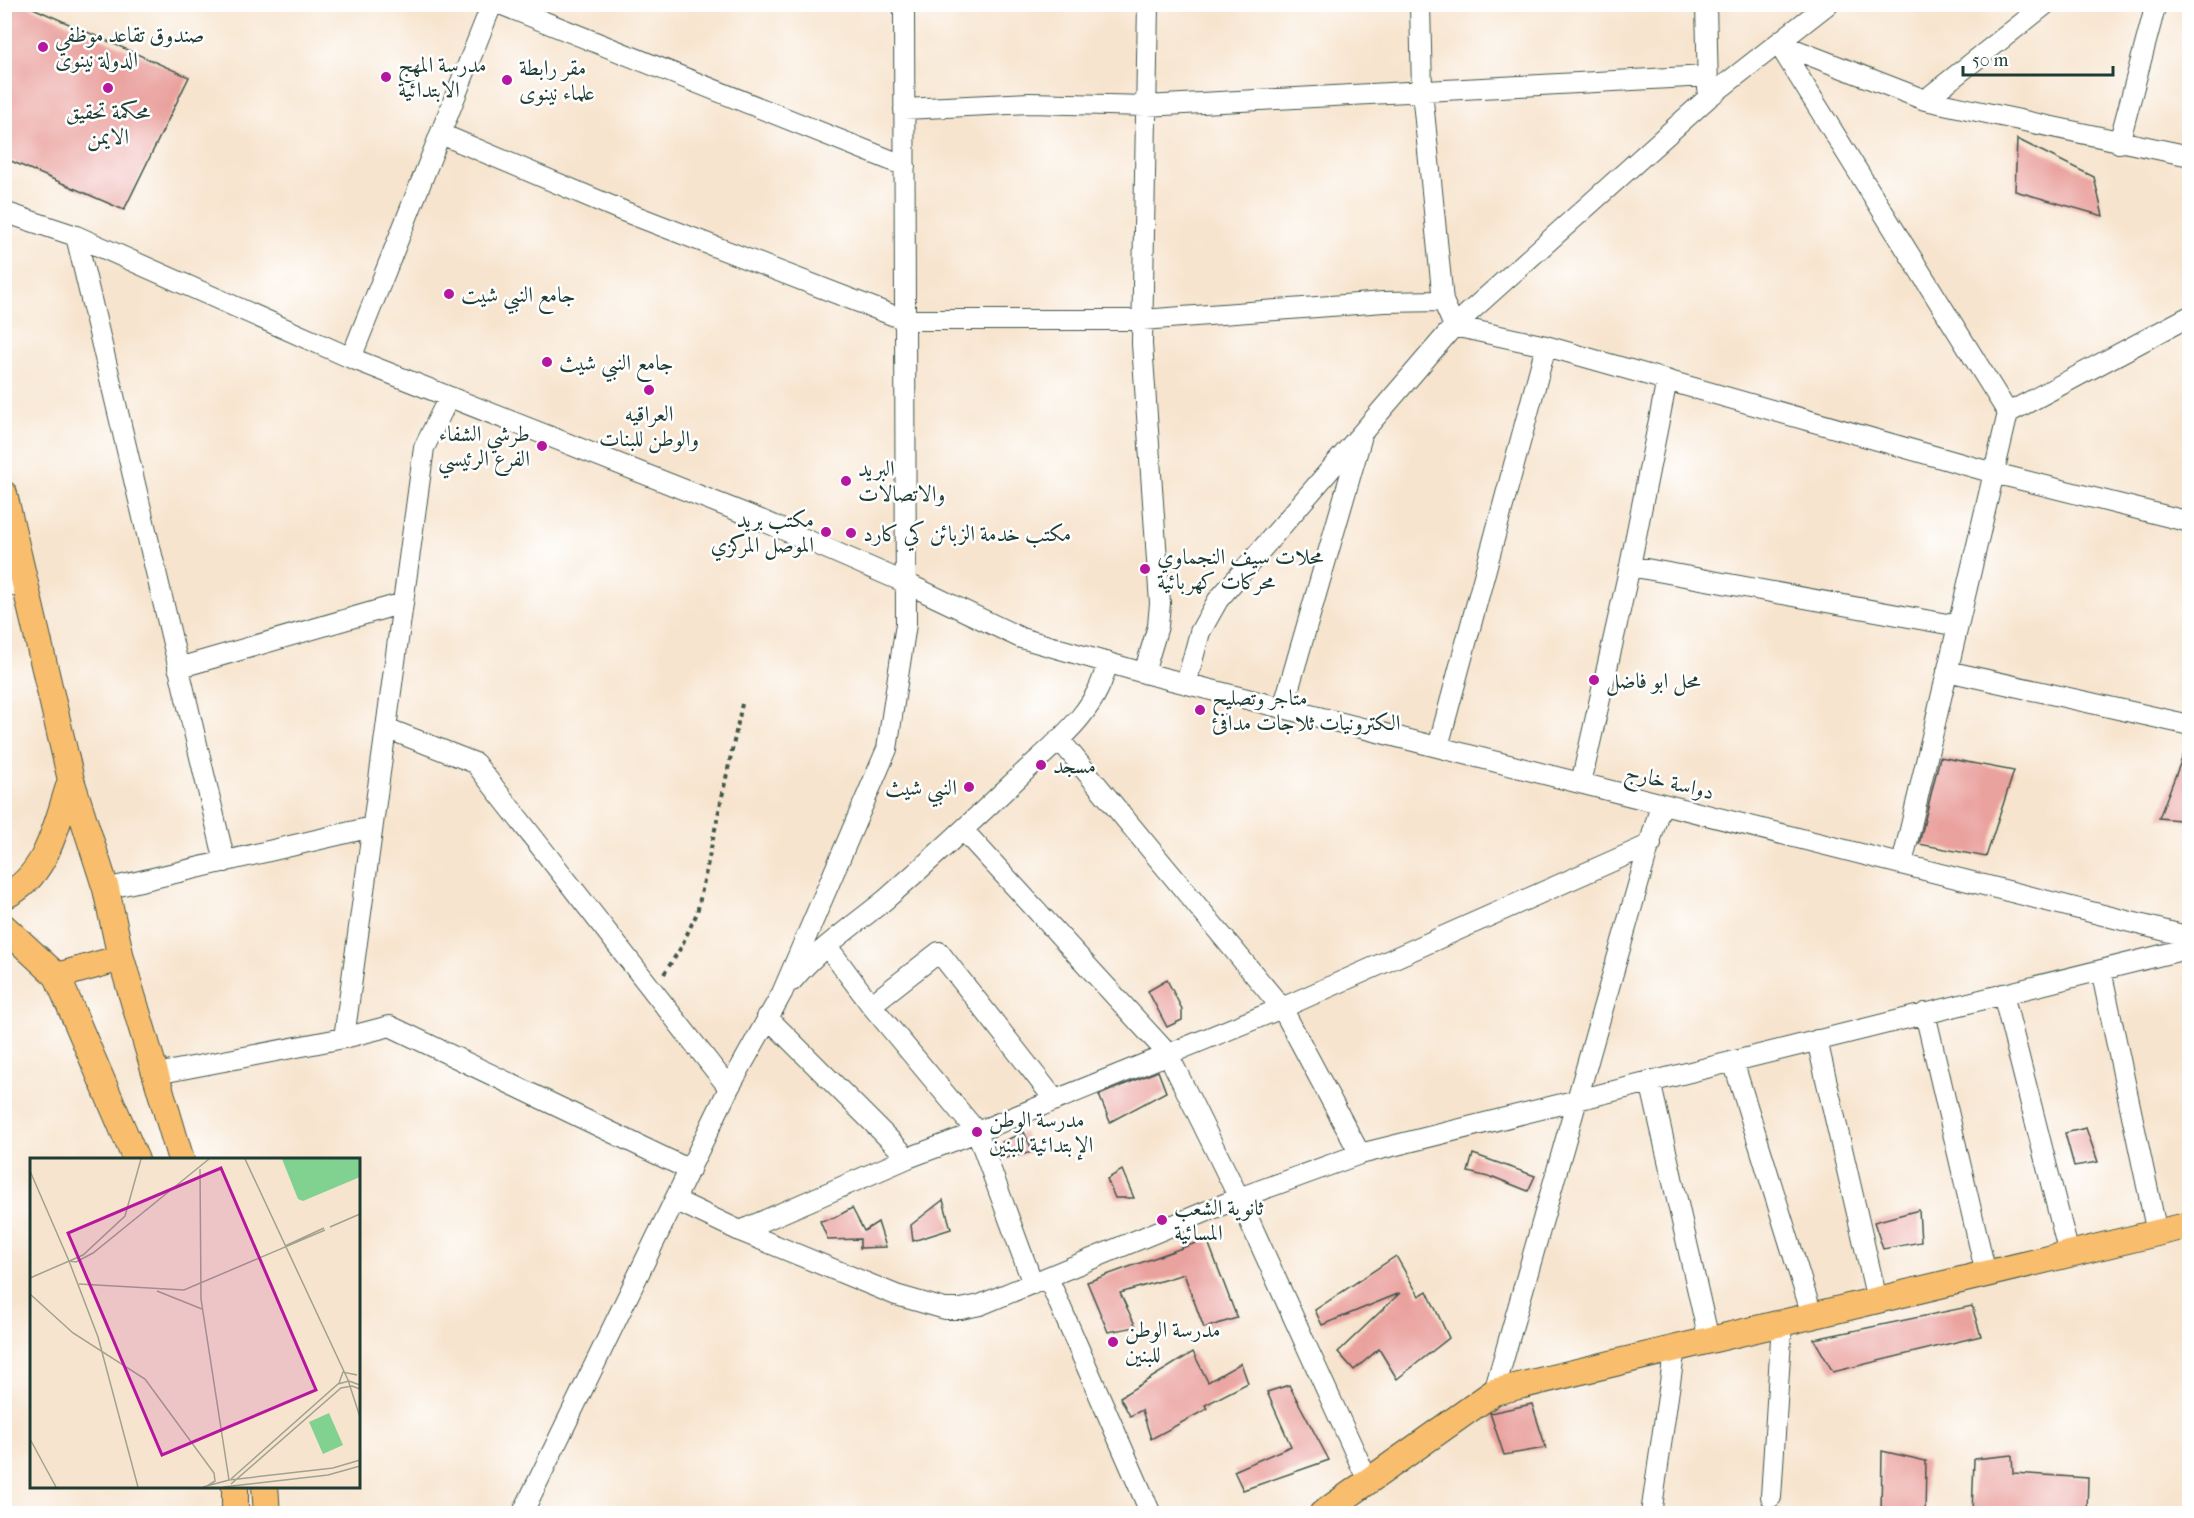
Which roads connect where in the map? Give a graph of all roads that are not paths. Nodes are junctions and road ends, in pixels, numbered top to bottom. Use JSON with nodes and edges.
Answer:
{"nodes":[{"id":1,"x":492,"y":4,"type":"edge"},
{"id":2,"x":500,"y":4,"type":"edge"},
{"id":3,"x":904,"y":4,"type":"edge"},
{"id":4,"x":1148,"y":4,"type":"edge"},
{"id":5,"x":1420,"y":4,"type":"edge"},
{"id":6,"x":1706,"y":4,"type":"edge"},
{"id":7,"x":1828,"y":4,"type":"edge"},
{"id":8,"x":2046,"y":4,"type":"edge"},
{"id":9,"x":2156,"y":4,"type":"edge"},
{"id":10,"x":1778,"y":42,"type":"junction"},
{"id":11,"x":1707,"y":76,"type":"junction"},
{"id":12,"x":1422,"y":91,"type":"junction"},
{"id":13,"x":1709,"y":97,"type":"junction"},
{"id":14,"x":1925,"y":100,"type":"junction"},
{"id":15,"x":1146,"y":106,"type":"junction"},
{"id":16,"x":904,"y":109,"type":"junction"},
{"id":17,"x":441,"y":134,"type":"junction"},
{"id":18,"x":2119,"y":143,"type":"junction"},
{"id":19,"x":2190,"y":156,"type":"edge"},
{"id":20,"x":904,"y":166,"type":"junction"},
{"id":21,"x":4,"y":212,"type":"edge"},
{"id":22,"x":76,"y":236,"type":"junction"},
{"id":23,"x":1443,"y":301,"type":"junction"},
{"id":24,"x":2190,"y":316,"type":"edge"},
{"id":25,"x":905,"y":320,"type":"junction"},
{"id":26,"x":1142,"y":320,"type":"junction"},
{"id":27,"x":1454,"y":326,"type":"junction"},
{"id":28,"x":1545,"y":346,"type":"junction"},
{"id":29,"x":351,"y":358,"type":"junction"},
{"id":30,"x":1667,"y":380,"type":"junction"},
{"id":31,"x":449,"y":397,"type":"junction"},
{"id":32,"x":2008,"y":413,"type":"junction"},
{"id":33,"x":1362,"y":433,"type":"junction"},
{"id":34,"x":1994,"y":473,"type":"junction"},
{"id":35,"x":4,"y":494,"type":"edge"},
{"id":36,"x":2190,"y":522,"type":"edge"},
{"id":37,"x":1630,"y":566,"type":"junction"},
{"id":38,"x":906,"y":583,"type":"junction"},
{"id":39,"x":16,"y":586,"type":"edge"},
{"id":40,"x":403,"y":603,"type":"junction"},
{"id":41,"x":1958,"y":626,"type":"junction"},
{"id":42,"x":1107,"y":662,"type":"junction"},
{"id":43,"x":178,"y":668,"type":"junction"},
{"id":44,"x":1947,"y":671,"type":"junction"},
{"id":45,"x":1142,"y":672,"type":"junction"},
{"id":46,"x":1186,"y":684,"type":"junction"},
{"id":47,"x":1283,"y":708,"type":"junction"},
{"id":48,"x":2190,"y":725,"type":"edge"},
{"id":49,"x":386,"y":728,"type":"junction"},
{"id":50,"x":1059,"y":739,"type":"junction"},
{"id":51,"x":1438,"y":747,"type":"junction"},
{"id":52,"x":71,"y":780,"type":"junction"},
{"id":53,"x":1581,"y":783,"type":"junction"},
{"id":54,"x":1661,"y":804,"type":"junction"},
{"id":55,"x":372,"y":827,"type":"junction"},
{"id":56,"x":963,"y":830,"type":"junction"},
{"id":57,"x":1651,"y":844,"type":"junction"},
{"id":58,"x":225,"y":862,"type":"junction"},
{"id":59,"x":1902,"y":864,"type":"junction"},
{"id":60,"x":106,"y":889,"type":"junction"},
{"id":61,"x":4,"y":896,"type":"edge"},
{"id":62,"x":4,"y":927,"type":"edge"},
{"id":63,"x":2190,"y":937,"type":"edge"},
{"id":64,"x":827,"y":946,"type":"junction"},
{"id":65,"x":2190,"y":948,"type":"edge"},
{"id":66,"x":121,"y":958,"type":"junction"},
{"id":67,"x":2101,"y":970,"type":"junction"},
{"id":68,"x":57,"y":976,"type":"junction"},
{"id":69,"x":782,"y":993,"type":"junction"},
{"id":70,"x":2003,"y":994,"type":"junction"},
{"id":71,"x":871,"y":1005,"type":"junction"},
{"id":72,"x":1282,"y":1008,"type":"junction"},
{"id":73,"x":1925,"y":1013,"type":"junction"},
{"id":74,"x":767,"y":1017,"type":"junction"},
{"id":75,"x":344,"y":1038,"type":"junction"},
{"id":76,"x":1817,"y":1040,"type":"junction"},
{"id":77,"x":1168,"y":1054,"type":"junction"},
{"id":78,"x":1733,"y":1061,"type":"junction"},
{"id":79,"x":156,"y":1074,"type":"junction"},
{"id":80,"x":1650,"y":1082,"type":"junction"},
{"id":81,"x":729,"y":1088,"type":"junction"},
{"id":82,"x":1579,"y":1099,"type":"junction"},
{"id":83,"x":1055,"y":1100,"type":"junction"},
{"id":84,"x":977,"y":1132,"type":"junction"},
{"id":85,"x":1360,"y":1154,"type":"junction"},
{"id":86,"x":135,"y":1158,"type":"edge"},
{"id":87,"x":180,"y":1158,"type":"edge"},
{"id":88,"x":908,"y":1158,"type":"junction"},
{"id":89,"x":690,"y":1170,"type":"junction"},
{"id":90,"x":1239,"y":1198,"type":"junction"},
{"id":91,"x":675,"y":1200,"type":"junction"},
{"id":92,"x":2190,"y":1225,"type":"edge"},
{"id":93,"x":740,"y":1231,"type":"junction"},
{"id":94,"x":2157,"y":1233,"type":"junction"},
{"id":95,"x":2069,"y":1254,"type":"junction"},
{"id":96,"x":1986,"y":1274,"type":"junction"},
{"id":97,"x":1040,"y":1281,"type":"junction"},
{"id":98,"x":1877,"y":1300,"type":"junction"},
{"id":99,"x":1812,"y":1316,"type":"junction"},
{"id":100,"x":1782,"y":1323,"type":"junction"},
{"id":101,"x":1709,"y":1340,"type":"junction"},
{"id":102,"x":1675,"y":1348,"type":"junction"},
{"id":103,"x":1494,"y":1392,"type":"junction"},
{"id":104,"x":1368,"y":1481,"type":"junction"},
{"id":105,"x":235,"y":1488,"type":"edge"},
{"id":106,"x":265,"y":1488,"type":"edge"},
{"id":107,"x":1771,"y":1497,"type":"dead end"},
{"id":108,"x":235,"y":1514,"type":"edge"},
{"id":109,"x":267,"y":1514,"type":"edge"},
{"id":110,"x":522,"y":1514,"type":"edge"},
{"id":111,"x":1151,"y":1514,"type":"edge"},
{"id":112,"x":1322,"y":1514,"type":"edge"},
{"id":113,"x":1651,"y":1514,"type":"edge"}],
"edges":[{"from":1,"to":17,"type":"street"},
{"from":2,"to":20,"type":"street"},
{"from":3,"to":16,"type":"street"},
{"from":4,"to":15,"type":"street"},
{"from":5,"to":12,"type":"street"},
{"from":6,"to":11,"type":"street"},
{"from":7,"to":10,"type":"street"},
{"from":8,"to":14,"type":"street"},
{"from":9,"to":18,"type":"street"},
{"from":10,"to":13,"type":"street"},
{"from":10,"to":14,"type":"street"},
{"from":10,"to":32,"type":"street"},
{"from":11,"to":12,"type":"street"},
{"from":11,"to":13,"type":"street"},
{"from":12,"to":15,"type":"street"},
{"from":12,"to":23,"type":"street"},
{"from":13,"to":27,"type":"street"},
{"from":14,"to":18,"type":"street"},
{"from":15,"to":16,"type":"street"},
{"from":15,"to":26,"type":"street"},
{"from":16,"to":20,"type":"street"},
{"from":17,"to":25,"type":"street"},
{"from":17,"to":29,"type":"street"},
{"from":18,"to":19,"type":"street"},
{"from":20,"to":25,"type":"street"},
{"from":21,"to":22,"type":"street","name":"دواسة خارج"},
{"from":22,"to":29,"type":"street","name":"دواسة خارج"},
{"from":22,"to":43,"type":"street"},
{"from":23,"to":26,"type":"street"},
{"from":23,"to":27,"type":"street"},
{"from":24,"to":32,"type":"street"},
{"from":25,"to":26,"type":"street"},
{"from":25,"to":38,"type":"street"},
{"from":26,"to":45,"type":"street"},
{"from":27,"to":28,"type":"street"},
{"from":27,"to":33,"type":"street"},
{"from":28,"to":30,"type":"street"},
{"from":28,"to":51,"type":"street"},
{"from":29,"to":31,"type":"street","name":"دواسة خارج"},
{"from":30,"to":34,"type":"street"},
{"from":30,"to":37,"type":"street"},
{"from":31,"to":38,"type":"street","name":"دواسة خارج"},
{"from":31,"to":40,"type":"street"},
{"from":32,"to":34,"type":"street"},
{"from":33,"to":46,"type":"street"},
{"from":33,"to":47,"type":"street"},
{"from":34,"to":36,"type":"street"},
{"from":34,"to":41,"type":"street"},
{"from":35,"to":39,"type":"main road"},
{"from":37,"to":41,"type":"street"},
{"from":37,"to":53,"type":"street"},
{"from":38,"to":42,"type":"street","name":"دواسة خارج"},
{"from":38,"to":69,"type":"street"},
{"from":39,"to":52,"type":"main road"},
{"from":40,"to":43,"type":"street"},
{"from":40,"to":49,"type":"street"},
{"from":41,"to":44,"type":"street"},
{"from":42,"to":45,"type":"street","name":"دواسة خارج"},
{"from":42,"to":50,"type":"street"},
{"from":43,"to":58,"type":"street"},
{"from":44,"to":48,"type":"street"},
{"from":44,"to":59,"type":"street"},
{"from":45,"to":46,"type":"street","name":"دواسة خارج"},
{"from":46,"to":47,"type":"street","name":"دواسة خارج"},
{"from":47,"to":51,"type":"street","name":"دواسة خارج"},
{"from":49,"to":55,"type":"street"},
{"from":49,"to":81,"type":"street"},
{"from":50,"to":56,"type":"street"},
{"from":50,"to":72,"type":"street"},
{"from":51,"to":53,"type":"street","name":"دواسة خارج"},
{"from":52,"to":60,"type":"main road"},
{"from":52,"to":61,"type":"main road"},
{"from":53,"to":54,"type":"street","name":"دواسة خارج"},
{"from":54,"to":57,"type":"street"},
{"from":54,"to":59,"type":"street","name":"دواسة خارج"},
{"from":55,"to":58,"type":"street"},
{"from":55,"to":75,"type":"street"},
{"from":56,"to":64,"type":"street"},
{"from":56,"to":77,"type":"street"},
{"from":57,"to":72,"type":"street"},
{"from":57,"to":82,"type":"street"},
{"from":58,"to":60,"type":"street"},
{"from":59,"to":63,"type":"street","name":"دواسة خارج"},
{"from":60,"to":66,"type":"main road"},
{"from":62,"to":68,"type":"main road"},
{"from":64,"to":69,"type":"street"},
{"from":64,"to":71,"type":"street"},
{"from":65,"to":67,"type":"street"},
{"from":66,"to":68,"type":"main road"},
{"from":66,"to":79,"type":"main road"},
{"from":67,"to":70,"type":"street"},
{"from":67,"to":94,"type":"street"},
{"from":68,"to":86,"type":"main road"},
{"from":69,"to":74,"type":"street"},
{"from":70,"to":73,"type":"street"},
{"from":70,"to":95,"type":"street"},
{"from":71,"to":83,"type":"street"},
{"from":71,"to":84,"type":"street"},
{"from":72,"to":77,"type":"street"},
{"from":72,"to":85,"type":"street"},
{"from":73,"to":76,"type":"street"},
{"from":73,"to":96,"type":"street"},
{"from":74,"to":81,"type":"street"},
{"from":74,"to":88,"type":"street"},
{"from":75,"to":79,"type":"street"},
{"from":75,"to":89,"type":"street"},
{"from":76,"to":78,"type":"street"},
{"from":76,"to":98,"type":"street"},
{"from":77,"to":83,"type":"street"},
{"from":77,"to":90,"type":"street"},
{"from":78,"to":80,"type":"street"},
{"from":78,"to":99,"type":"street"},
{"from":79,"to":87,"type":"main road"},
{"from":80,"to":82,"type":"street"},
{"from":80,"to":101,"type":"street"},
{"from":81,"to":89,"type":"street"},
{"from":82,"to":85,"type":"street"},
{"from":82,"to":103,"type":"street"},
{"from":83,"to":84,"type":"street"},
{"from":84,"to":88,"type":"street"},
{"from":84,"to":97,"type":"street"},
{"from":85,"to":90,"type":"street"},
{"from":88,"to":93,"type":"street"},
{"from":89,"to":91,"type":"street"},
{"from":90,"to":97,"type":"street"},
{"from":90,"to":104,"type":"street"},
{"from":91,"to":93,"type":"street"},
{"from":91,"to":110,"type":"street"},
{"from":92,"to":94,"type":"main road"},
{"from":93,"to":97,"type":"street"},
{"from":94,"to":95,"type":"main road"},
{"from":95,"to":96,"type":"main road"},
{"from":96,"to":98,"type":"main road"},
{"from":97,"to":111,"type":"street"},
{"from":98,"to":99,"type":"main road"},
{"from":99,"to":100,"type":"main road"},
{"from":100,"to":101,"type":"main road"},
{"from":100,"to":107,"type":"street"},
{"from":101,"to":102,"type":"main road"},
{"from":102,"to":103,"type":"main road"},
{"from":102,"to":113,"type":"street"},
{"from":103,"to":104,"type":"main road"},
{"from":104,"to":112,"type":"main road"},
{"from":105,"to":108,"type":"main road"},
{"from":106,"to":109,"type":"main road"}]}
